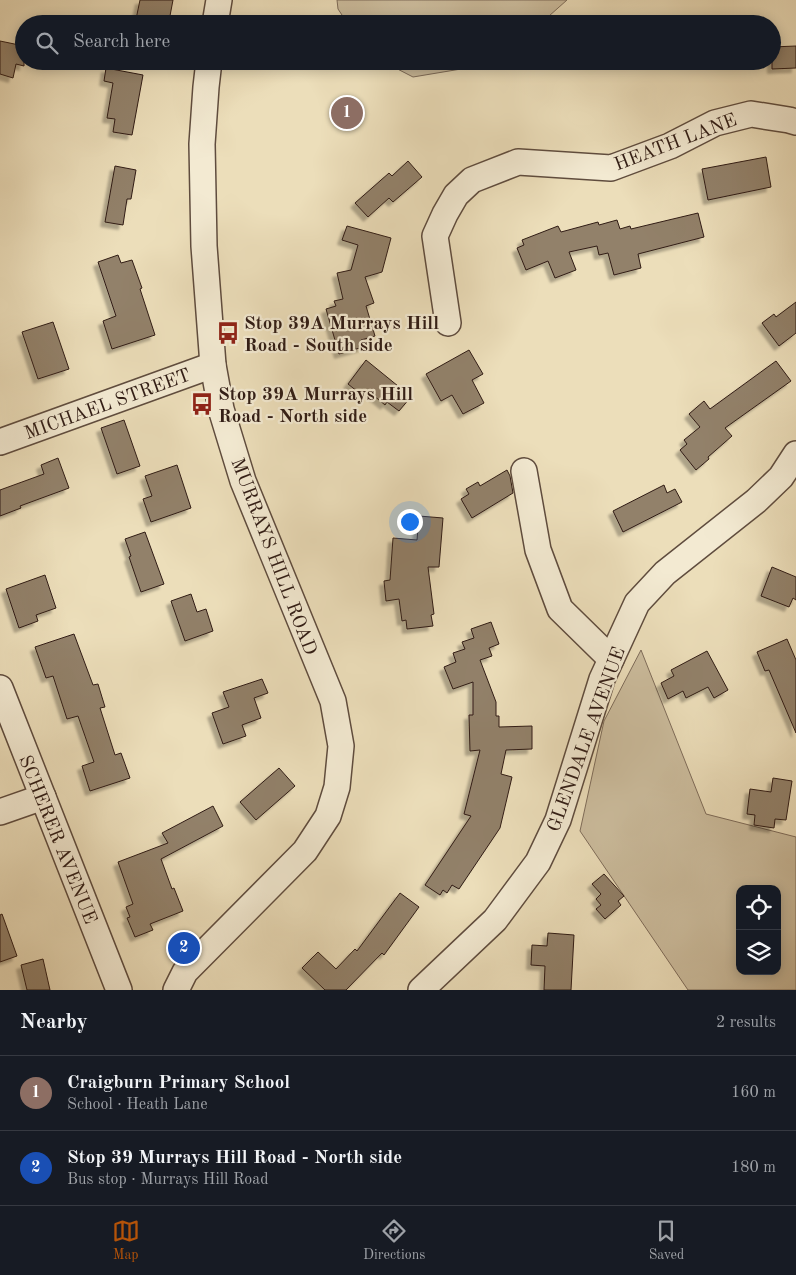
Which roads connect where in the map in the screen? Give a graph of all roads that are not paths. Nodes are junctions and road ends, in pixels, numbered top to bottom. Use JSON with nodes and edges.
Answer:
{"nodes":[{"id":1,"x":219,"y":0,"type":"edge"},
{"id":2,"x":216,"y":15,"type":"edge"},
{"id":3,"x":208,"y":70,"type":"edge"},
{"id":4,"x":796,"y":122,"type":"edge"},
{"id":5,"x":448,"y":323,"type":"dead end"},
{"id":6,"x":213,"y":365,"type":"junction"},
{"id":7,"x":0,"y":442,"type":"edge"},
{"id":8,"x":796,"y":454,"type":"edge"},
{"id":9,"x":524,"y":471,"type":"dead end"},
{"id":10,"x":611,"y":659,"type":"junction"},
{"id":11,"x":0,"y":688,"type":"edge"},
{"id":12,"x":43,"y":797,"type":"junction"},
{"id":13,"x":0,"y":812,"type":"edge"},
{"id":14,"x":119,"y":990,"type":"edge"},
{"id":15,"x":176,"y":990,"type":"edge"},
{"id":16,"x":421,"y":990,"type":"edge"}],
"edges":[{"from":1,"to":2,"type":"street"},
{"from":3,"to":6,"type":"street","name":"MURRAYS HILL ROAD"},
{"from":4,"to":5,"type":"street","name":"HEATH LANE"},
{"from":6,"to":7,"type":"street","name":"MICHAEL STREET"},
{"from":6,"to":15,"type":"street","name":"MURRAYS HILL ROAD"},
{"from":8,"to":10,"type":"street","name":"GLENDALE AVENUE"},
{"from":9,"to":10,"type":"street"},
{"from":10,"to":16,"type":"street","name":"GLENDALE AVENUE"},
{"from":11,"to":12,"type":"street","name":"SCHERER AVENUE"},
{"from":12,"to":13,"type":"street"},
{"from":12,"to":14,"type":"street","name":"SCHERER AVENUE"}]}
